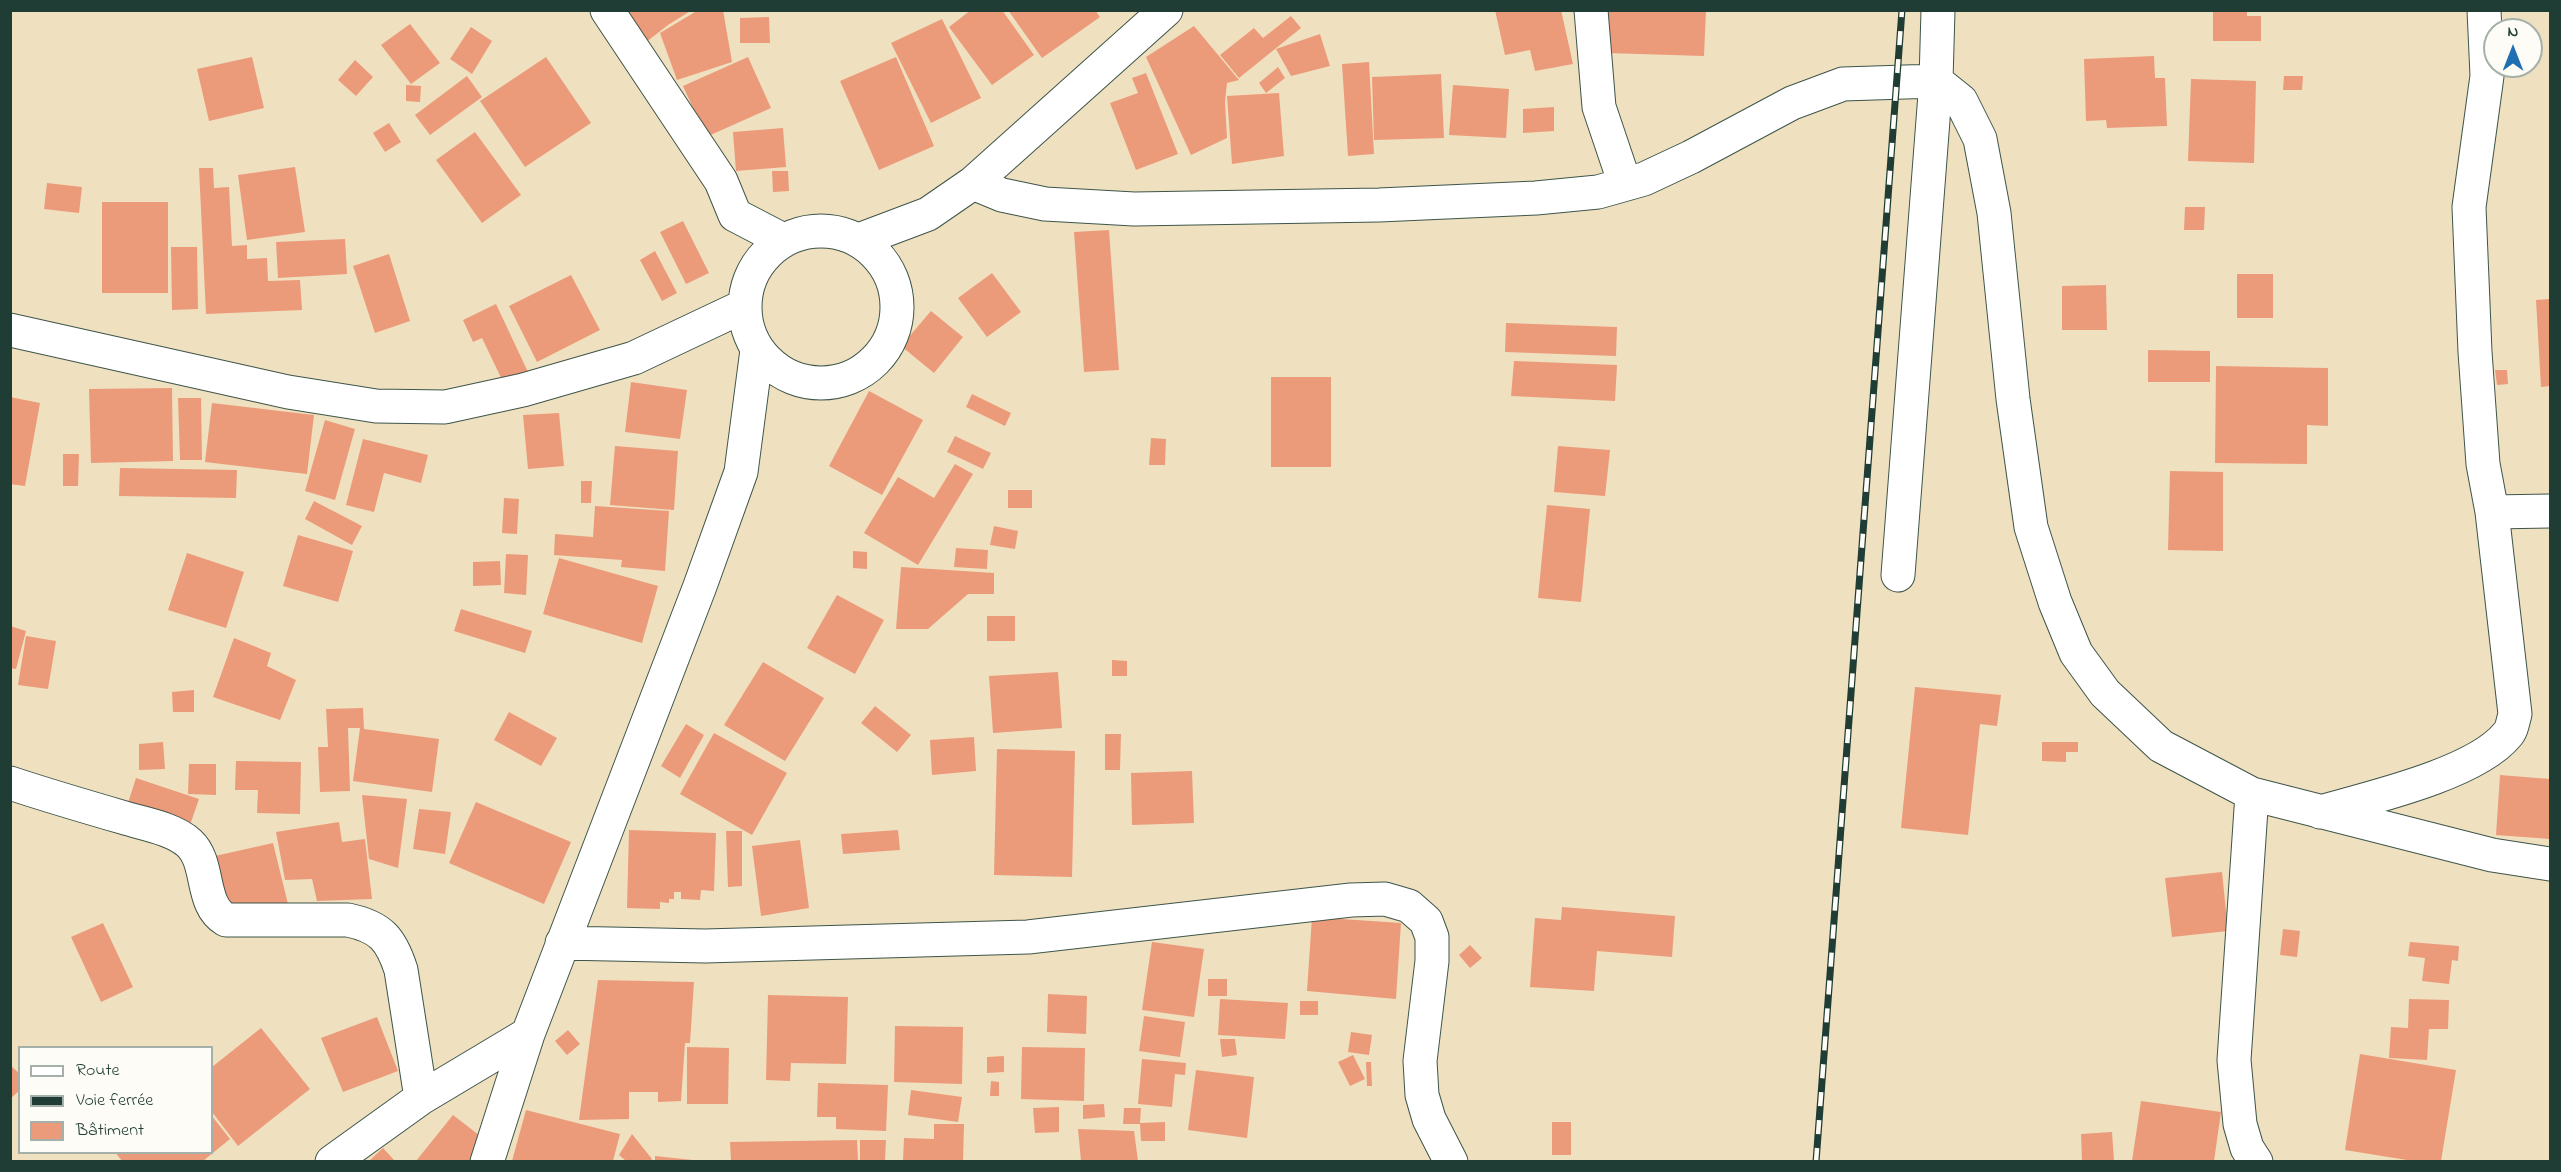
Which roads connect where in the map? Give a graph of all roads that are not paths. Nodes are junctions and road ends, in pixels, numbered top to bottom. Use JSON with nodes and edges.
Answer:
{"nodes":[{"id":1,"x":607,"y":10,"type":"edge"},
{"id":2,"x":1166,"y":10,"type":"edge"},
{"id":3,"x":1591,"y":10,"type":"edge"},
{"id":4,"x":1938,"y":10,"type":"edge"},
{"id":5,"x":2484,"y":10,"type":"edge"},
{"id":6,"x":1936,"y":81,"type":"junction"},
{"id":7,"x":973,"y":183,"type":"junction"},
{"id":8,"x":1625,"y":184,"type":"junction"},
{"id":9,"x":783,"y":240,"type":"junction"},
{"id":10,"x":859,"y":240,"type":"junction"},
{"id":11,"x":744,"y":306,"type":"junction"},
{"id":12,"x":10,"y":330,"type":"edge"},
{"id":13,"x":757,"y":350,"type":"junction"},
{"id":14,"x":2550,"y":511,"type":"edge"},
{"id":15,"x":2492,"y":512,"type":"junction"},
{"id":16,"x":1898,"y":575,"type":"dead end"},
{"id":17,"x":10,"y":783,"type":"edge"},
{"id":18,"x":2252,"y":794,"type":"junction"},
{"id":19,"x":2318,"y":812,"type":"junction"},
{"id":20,"x":2550,"y":864,"type":"edge"},
{"id":21,"x":562,"y":943,"type":"junction"},
{"id":22,"x":528,"y":1034,"type":"junction"},
{"id":23,"x":421,"y":1098,"type":"junction"},
{"id":24,"x":333,"y":1161,"type":"edge"},
{"id":25,"x":487,"y":1161,"type":"edge"},
{"id":26,"x":1451,"y":1161,"type":"edge"},
{"id":27,"x":2256,"y":1161,"type":"edge"}],
"edges":[{"from":1,"to":9,"type":"street"},
{"from":2,"to":7,"type":"street"},
{"from":3,"to":8,"type":"street"},
{"from":4,"to":6,"type":"street"},
{"from":5,"to":15,"type":"street"},
{"from":6,"to":8,"type":"street"},
{"from":6,"to":16,"type":"street"},
{"from":6,"to":18,"type":"street"},
{"from":7,"to":8,"type":"street"},
{"from":7,"to":10,"type":"street"},
{"from":9,"to":10,"type":"street"},
{"from":9,"to":11,"type":"street"},
{"from":10,"to":13,"type":"street"},
{"from":11,"to":12,"type":"street"},
{"from":11,"to":13,"type":"street"},
{"from":13,"to":21,"type":"street"},
{"from":14,"to":15,"type":"street"},
{"from":15,"to":19,"type":"street"},
{"from":17,"to":23,"type":"street"},
{"from":18,"to":19,"type":"street"},
{"from":18,"to":27,"type":"street"},
{"from":19,"to":20,"type":"street"},
{"from":21,"to":22,"type":"street"},
{"from":21,"to":26,"type":"street"},
{"from":22,"to":23,"type":"street"},
{"from":22,"to":25,"type":"street"},
{"from":23,"to":24,"type":"street"}]}
